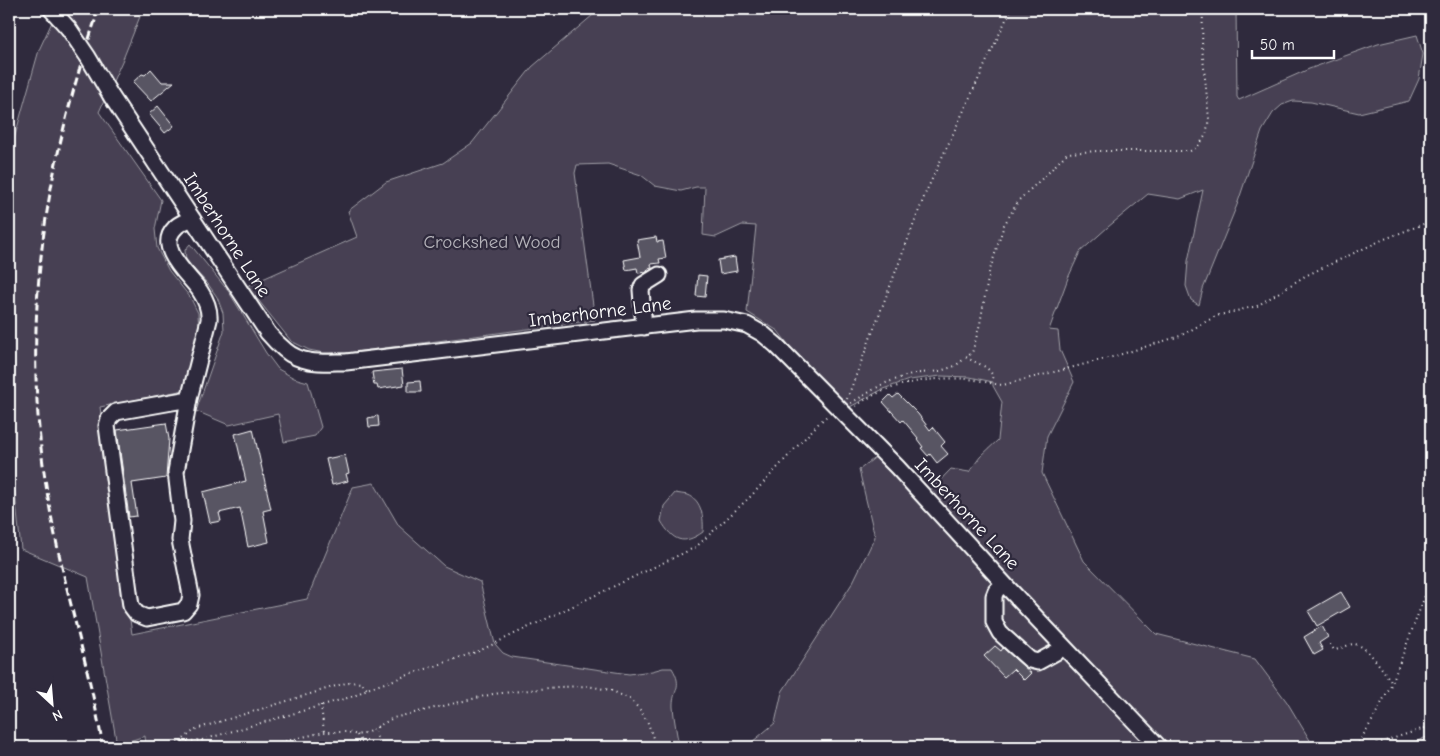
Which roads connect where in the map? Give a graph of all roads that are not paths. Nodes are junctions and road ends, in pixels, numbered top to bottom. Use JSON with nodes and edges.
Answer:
{"nodes":[{"id":1,"x":51,"y":9,"type":"edge"},
{"id":2,"x":192,"y":218,"type":"junction"},
{"id":3,"x":659,"y":275,"type":"dead end"},
{"id":4,"x":644,"y":327,"type":"junction"},
{"id":5,"x":189,"y":399,"type":"junction"},
{"id":6,"x":1004,"y":584,"type":"junction"},
{"id":7,"x":1062,"y":646,"type":"junction"},
{"id":8,"x":1159,"y":747,"type":"edge"}],
"edges":[{"from":1,"to":2,"type":"street","name":"Imberhorne Lane","bridge":true},
{"from":2,"to":4,"type":"street","name":"Imberhorne Lane"},
{"from":2,"to":5,"type":"street"},
{"from":3,"to":4,"type":"street"},
{"from":4,"to":6,"type":"street","name":"Imberhorne Lane"},
{"from":5,"to":5,"type":"street"},
{"from":6,"to":7,"type":"street","name":"Imberhorne Lane"},
{"from":6,"to":7,"type":"street"},
{"from":7,"to":8,"type":"street","name":"Imberhorne Lane"}]}
